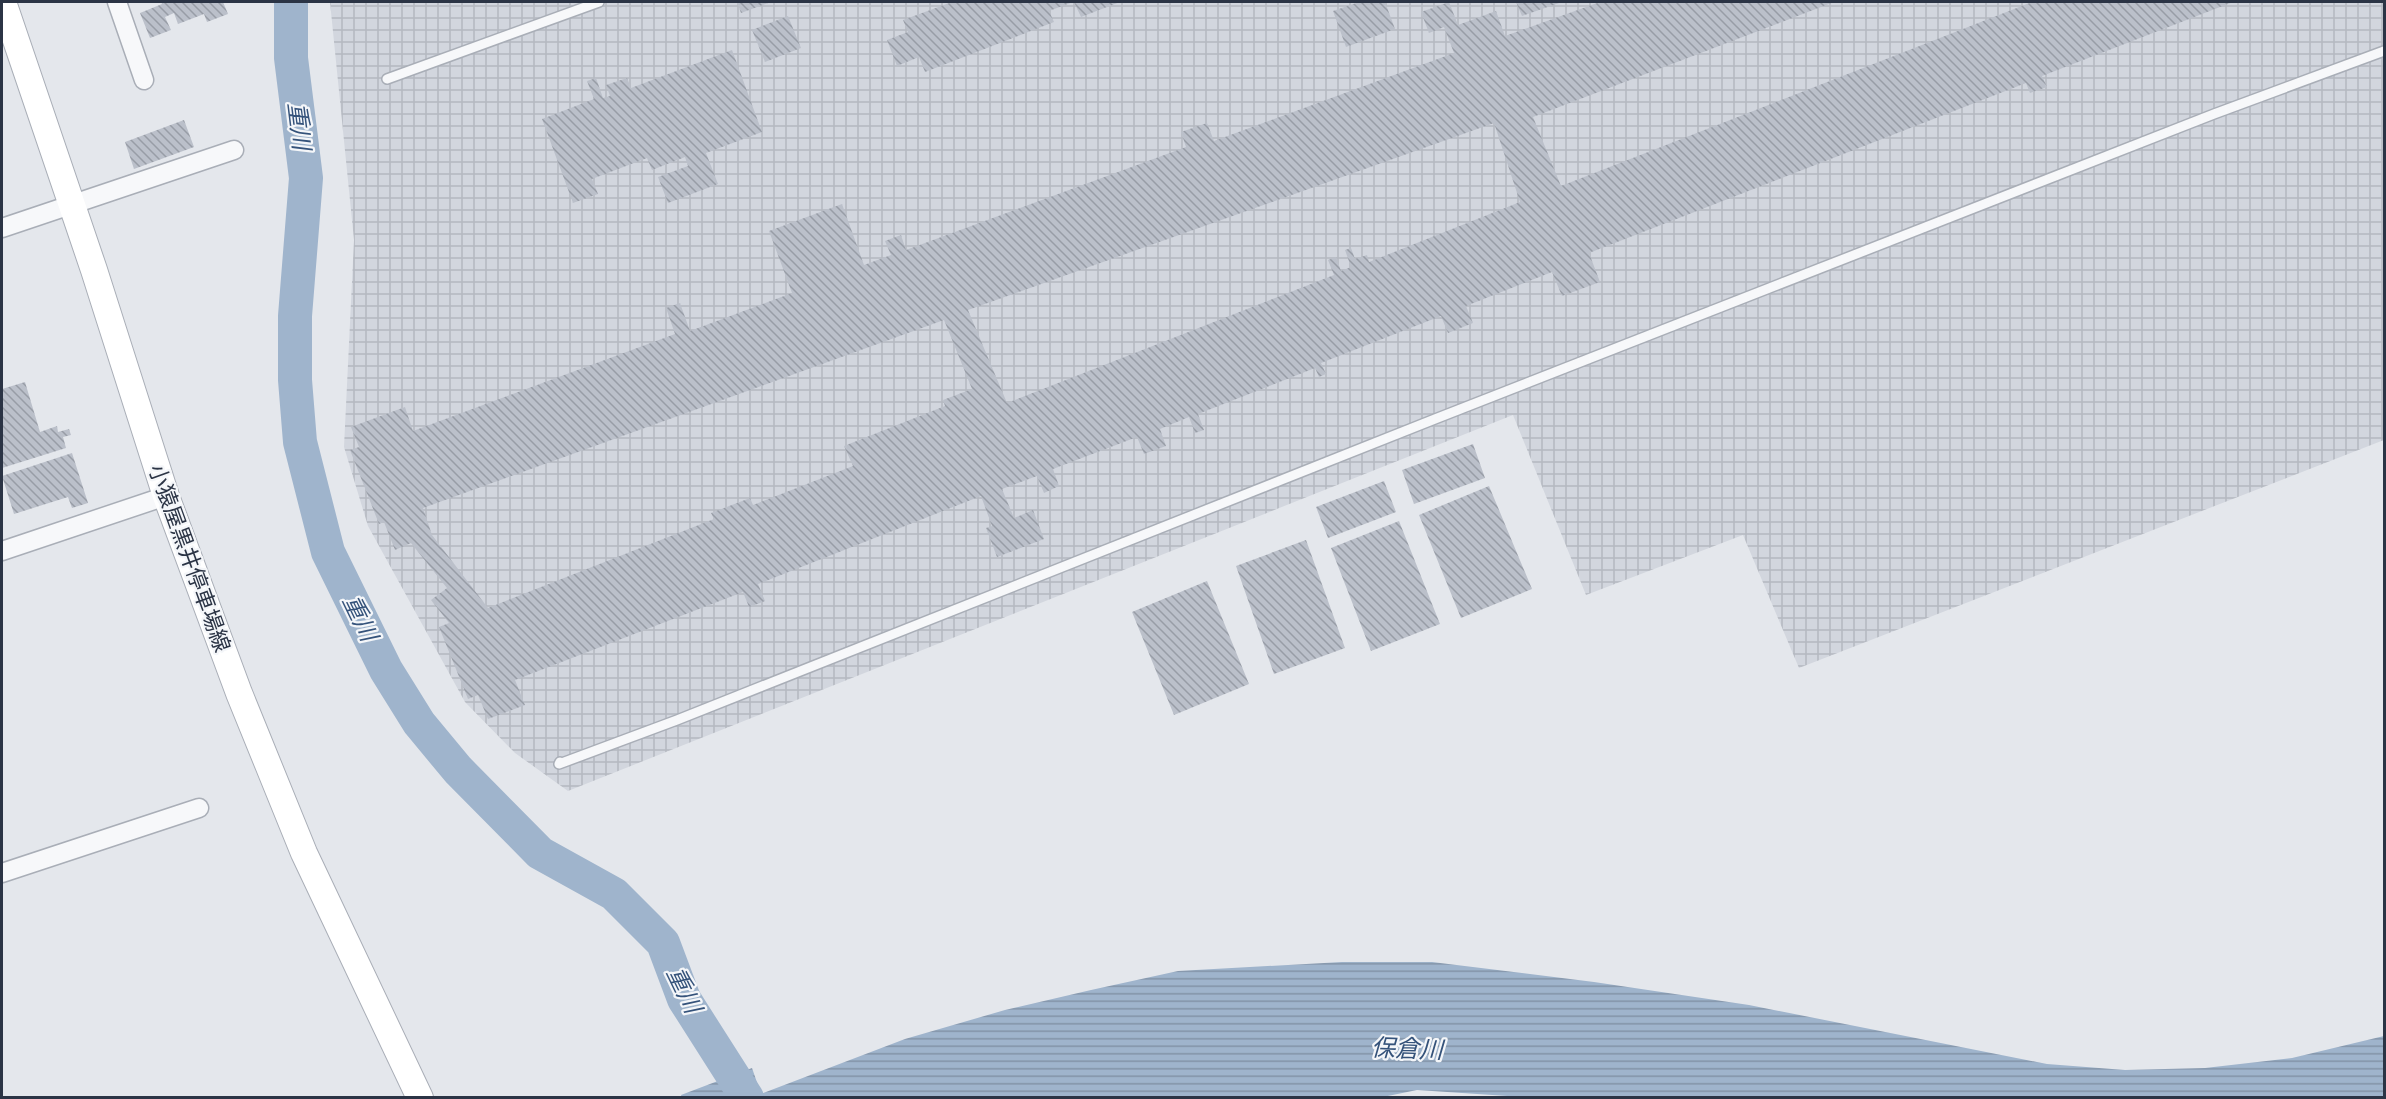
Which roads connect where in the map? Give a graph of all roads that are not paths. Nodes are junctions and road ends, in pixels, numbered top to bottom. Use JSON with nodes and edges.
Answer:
{"nodes":[{"id":1,"x":3,"y":2,"type":"edge"},
{"id":2,"x":117,"y":2,"type":"edge"},
{"id":3,"x":599,"y":2,"type":"edge"},
{"id":4,"x":2385,"y":51,"type":"edge"},
{"id":5,"x":387,"y":79,"type":"dead end"},
{"id":6,"x":144,"y":80,"type":"dead end"},
{"id":7,"x":234,"y":150,"type":"dead end"},
{"id":8,"x":71,"y":204,"type":"junction"},
{"id":9,"x":2,"y":228,"type":"edge"},
{"id":10,"x":166,"y":496,"type":"junction"},
{"id":11,"x":2,"y":551,"type":"edge"},
{"id":12,"x":560,"y":762,"type":"dead end"},
{"id":13,"x":199,"y":808,"type":"dead end"},
{"id":14,"x":2,"y":873,"type":"edge"},
{"id":15,"x":420,"y":1098,"type":"edge"}],
"edges":[{"from":1,"to":8,"type":"main road","name":"小猿屋黒井停車場線"},
{"from":2,"to":6,"type":"street"},
{"from":3,"to":5,"type":"lane"},
{"from":4,"to":12,"type":"lane"},
{"from":7,"to":8,"type":"street"},
{"from":8,"to":9,"type":"street"},
{"from":8,"to":10,"type":"main road","name":"小猿屋黒井停車場線"},
{"from":10,"to":11,"type":"street"},
{"from":10,"to":15,"type":"main road","name":"小猿屋黒井停車場線"},
{"from":13,"to":14,"type":"street"}]}
